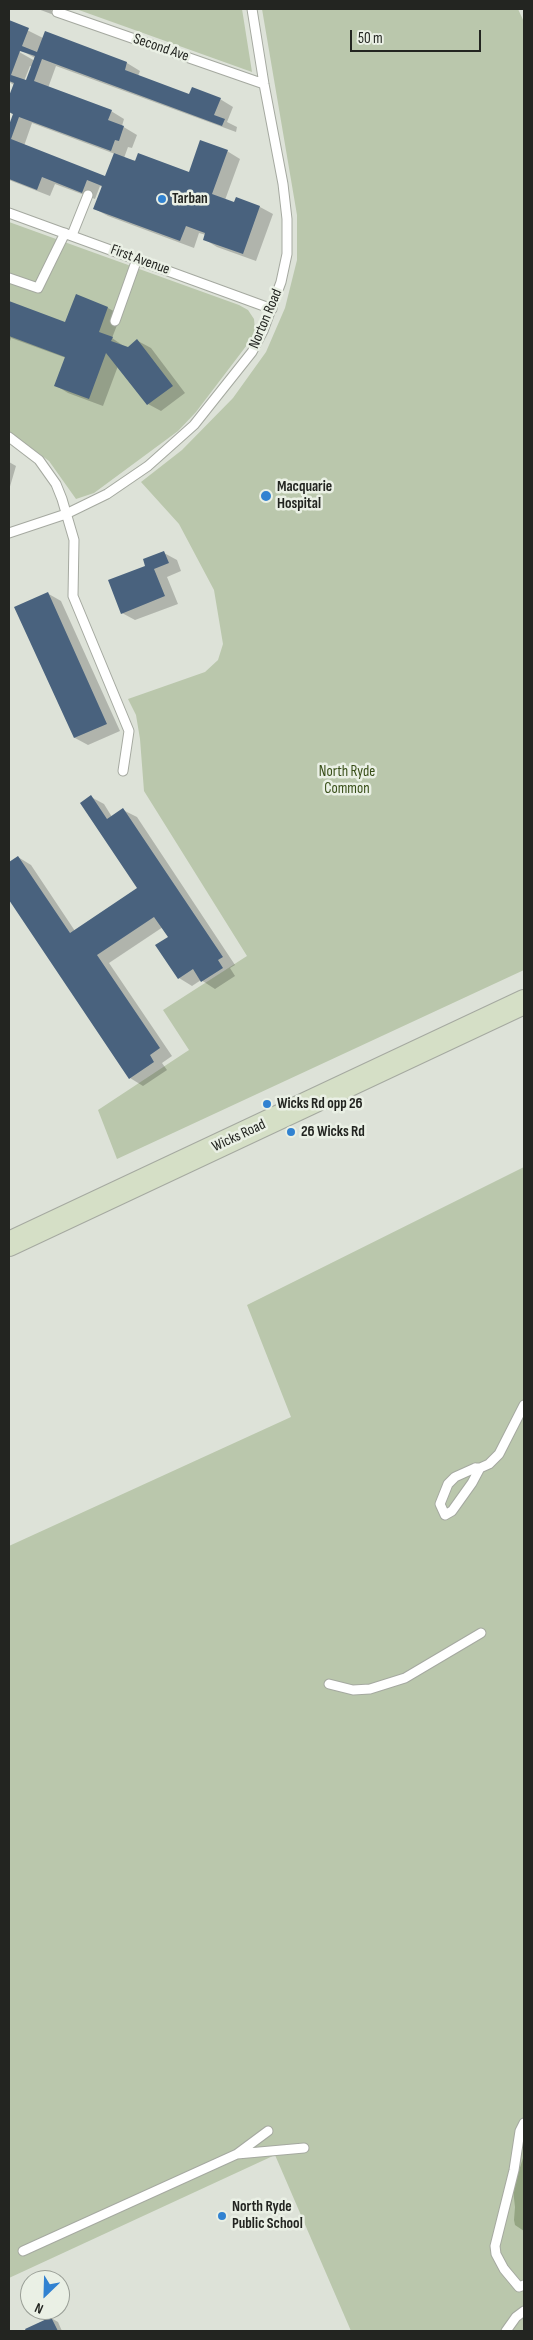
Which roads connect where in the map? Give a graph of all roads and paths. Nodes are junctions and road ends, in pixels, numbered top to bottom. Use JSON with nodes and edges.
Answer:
{"nodes":[{"id":1,"x":252,"y":9,"type":"edge"},
{"id":2,"x":57,"y":12,"type":"dead end"},
{"id":3,"x":264,"y":84,"type":"junction"},
{"id":4,"x":88,"y":195,"type":"dead end"},
{"id":5,"x":9,"y":212,"type":"edge"},
{"id":6,"x":68,"y":234,"type":"junction"},
{"id":7,"x":137,"y":259,"type":"junction"},
{"id":8,"x":9,"y":278,"type":"edge"},
{"id":9,"x":272,"y":309,"type":"junction"},
{"id":10,"x":115,"y":321,"type":"dead end"},
{"id":11,"x":9,"y":437,"type":"edge"},
{"id":12,"x":66,"y":514,"type":"junction"},
{"id":13,"x":9,"y":533,"type":"edge"},
{"id":14,"x":123,"y":771,"type":"dead end"},
{"id":15,"x":524,"y":1002,"type":"edge"},
{"id":16,"x":9,"y":1244,"type":"edge"},
{"id":17,"x":524,"y":1405,"type":"edge"},
{"id":18,"x":480,"y":1468,"type":"junction"},
{"id":19,"x":481,"y":1633,"type":"dead end"},
{"id":20,"x":329,"y":1684,"type":"dead end"},
{"id":21,"x":524,"y":2123,"type":"edge"},
{"id":22,"x":268,"y":2131,"type":"dead end"},
{"id":23,"x":304,"y":2148,"type":"dead end"},
{"id":24,"x":237,"y":2154,"type":"junction"},
{"id":25,"x":23,"y":2251,"type":"dead end"},
{"id":26,"x":524,"y":2285,"type":"edge"},
{"id":27,"x":524,"y":2312,"type":"edge"},
{"id":28,"x":506,"y":2331,"type":"edge"}],
"edges":[{"from":1,"to":3,"type":"lane","name":"Norton Road"},
{"from":2,"to":3,"type":"lane","name":"Second Ave"},
{"from":3,"to":9,"type":"lane","name":"Norton Road"},
{"from":4,"to":6,"type":"lane"},
{"from":5,"to":6,"type":"lane","name":"First Avenue"},
{"from":6,"to":7,"type":"lane","name":"First Avenue"},
{"from":6,"to":8,"type":"lane"},
{"from":7,"to":9,"type":"lane","name":"First Avenue"},
{"from":7,"to":10,"type":"lane"},
{"from":9,"to":12,"type":"lane","name":"Norton Road"},
{"from":11,"to":12,"type":"lane"},
{"from":12,"to":13,"type":"lane","name":"Norton Road"},
{"from":12,"to":14,"type":"lane"},
{"from":15,"to":16,"type":"main road","name":"Wicks Road"},
{"from":17,"to":18,"type":"lane"},
{"from":18,"to":18,"type":"lane"},
{"from":19,"to":20,"type":"lane"},
{"from":21,"to":26,"type":"lane"},
{"from":22,"to":24,"type":"lane"},
{"from":23,"to":24,"type":"lane"},
{"from":24,"to":25,"type":"lane"},
{"from":27,"to":28,"type":"lane"}]}
